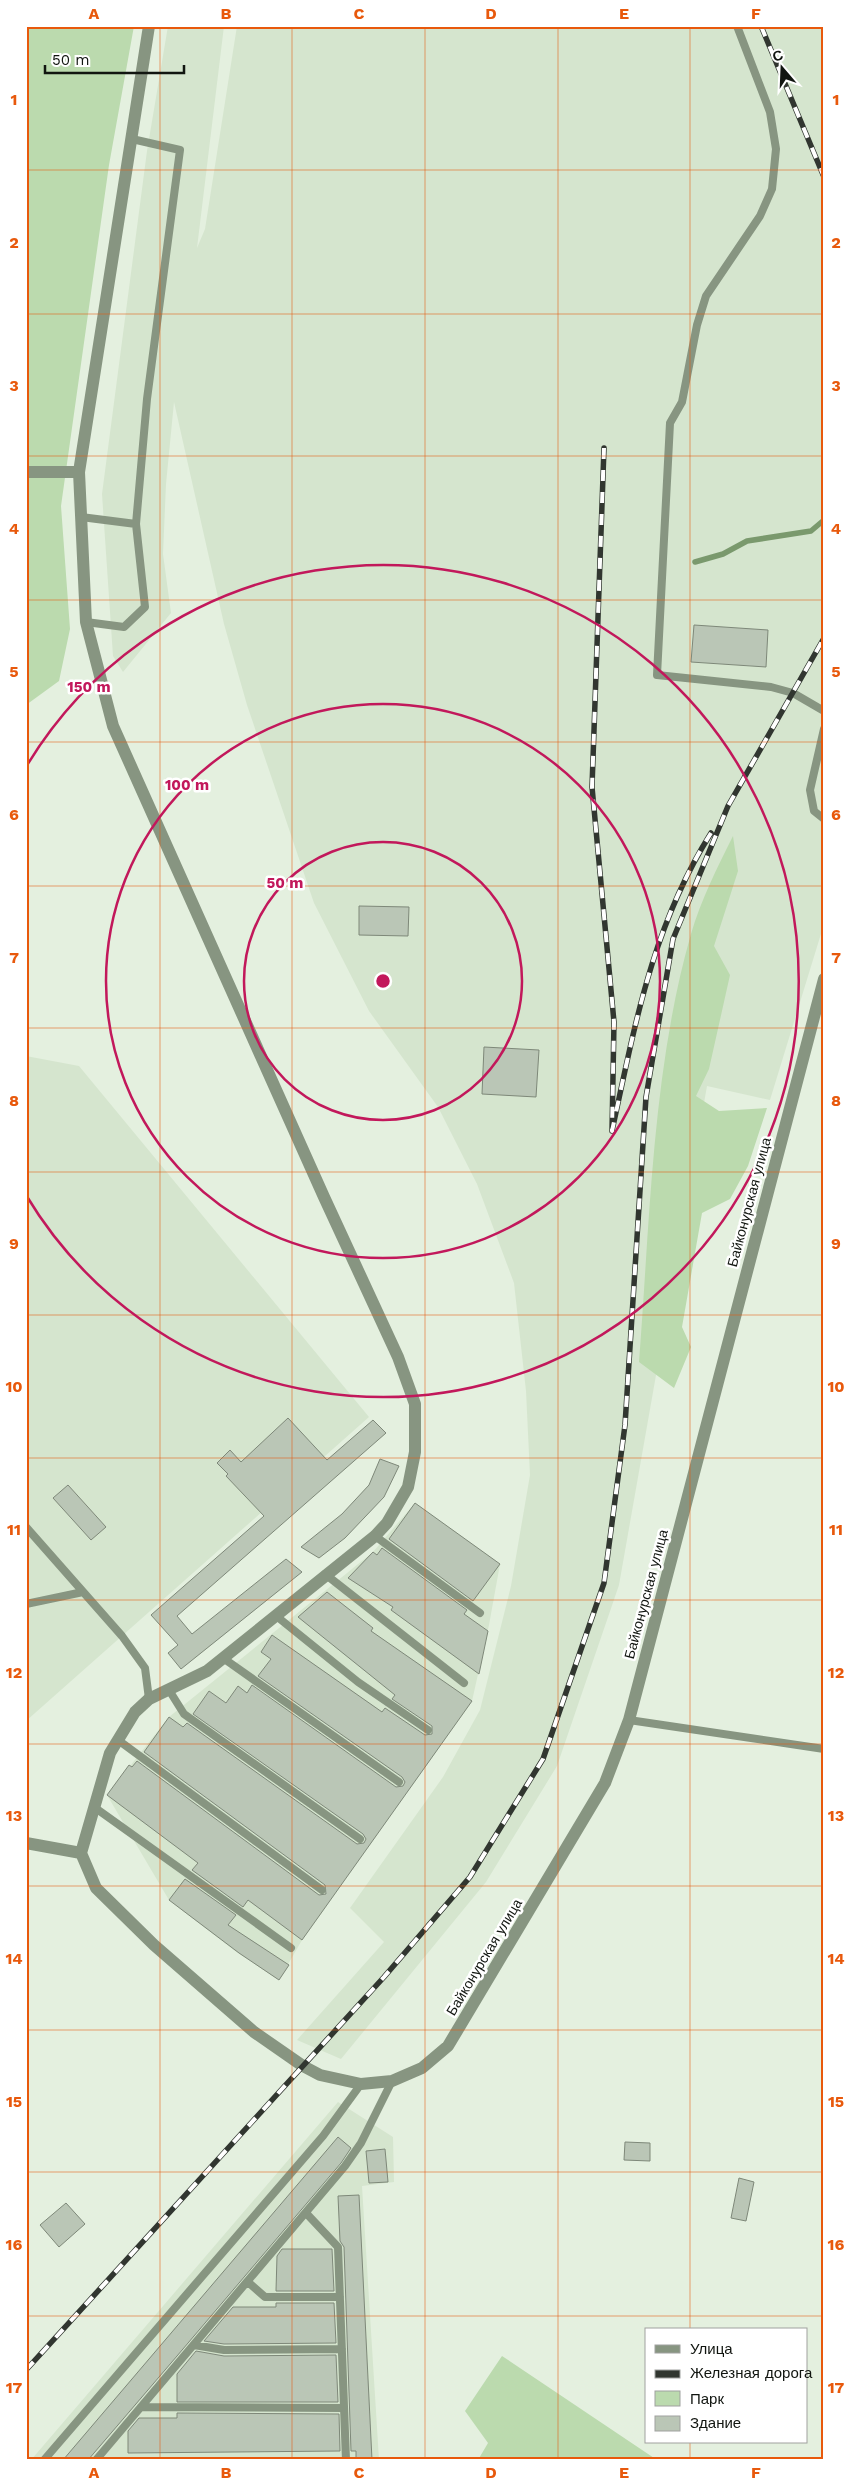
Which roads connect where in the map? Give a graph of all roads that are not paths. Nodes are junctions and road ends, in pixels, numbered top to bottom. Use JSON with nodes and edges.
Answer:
{"nodes":[{"id":1,"x":149,"y":26,"type":"edge"},
{"id":2,"x":737,"y":26,"type":"edge"},
{"id":3,"x":132,"y":139,"type":"junction"},
{"id":4,"x":26,"y":472,"type":"edge"},
{"id":5,"x":79,"y":472,"type":"junction"},
{"id":6,"x":81,"y":517,"type":"junction"},
{"id":7,"x":136,"y":524,"type":"junction"},
{"id":8,"x":86,"y":622,"type":"junction"},
{"id":9,"x":824,"y":712,"type":"edge"},
{"id":10,"x":824,"y":729,"type":"edge"},
{"id":11,"x":824,"y":819,"type":"edge"},
{"id":12,"x":824,"y":979,"type":"edge"},
{"id":13,"x":26,"y":1527,"type":"edge"},
{"id":14,"x":375,"y":1536,"type":"junction"},
{"id":15,"x":325,"y":1574,"type":"junction"},
{"id":16,"x":83,"y":1592,"type":"junction"},
{"id":17,"x":26,"y":1604,"type":"edge"},
{"id":18,"x":480,"y":1614,"type":"dead end"},
{"id":19,"x":275,"y":1615,"type":"junction"},
{"id":20,"x":223,"y":1658,"type":"junction"},
{"id":21,"x":464,"y":1682,"type":"dead end"},
{"id":22,"x":169,"y":1690,"type":"junction"},
{"id":23,"x":149,"y":1699,"type":"junction"},
{"id":24,"x":629,"y":1720,"type":"junction"},
{"id":25,"x":428,"y":1730,"type":"dead end"},
{"id":26,"x":118,"y":1740,"type":"junction"},
{"id":27,"x":824,"y":1749,"type":"edge"},
{"id":28,"x":399,"y":1782,"type":"dead end"},
{"id":29,"x":94,"y":1807,"type":"junction"},
{"id":30,"x":360,"y":1839,"type":"dead end"},
{"id":31,"x":26,"y":1843,"type":"edge"},
{"id":32,"x":81,"y":1853,"type":"junction"},
{"id":33,"x":322,"y":1890,"type":"dead end"},
{"id":34,"x":291,"y":1948,"type":"dead end"},
{"id":35,"x":392,"y":2080,"type":"junction"},
{"id":36,"x":361,"y":2084,"type":"junction"},
{"id":37,"x":306,"y":2213,"type":"junction"},
{"id":38,"x":248,"y":2282,"type":"junction"},
{"id":39,"x":340,"y":2297,"type":"junction"},
{"id":40,"x":194,"y":2345,"type":"junction"},
{"id":41,"x":342,"y":2349,"type":"junction"},
{"id":42,"x":141,"y":2407,"type":"junction"},
{"id":43,"x":344,"y":2408,"type":"junction"},
{"id":44,"x":44,"y":2460,"type":"edge"},
{"id":45,"x":96,"y":2460,"type":"edge"},
{"id":46,"x":346,"y":2460,"type":"edge"}],
"edges":[{"from":1,"to":3,"type":"street"},
{"from":2,"to":9,"type":"lane"},
{"from":3,"to":5,"type":"street"},
{"from":3,"to":7,"type":"lane"},
{"from":4,"to":5,"type":"street"},
{"from":5,"to":6,"type":"street"},
{"from":6,"to":7,"type":"lane"},
{"from":6,"to":8,"type":"street"},
{"from":7,"to":8,"type":"lane"},
{"from":8,"to":14,"type":"street"},
{"from":10,"to":11,"type":"lane"},
{"from":12,"to":24,"type":"street","name":"Байконурская улица"},
{"from":13,"to":16,"type":"lane"},
{"from":14,"to":15,"type":"street"},
{"from":14,"to":18,"type":"lane"},
{"from":15,"to":19,"type":"street"},
{"from":15,"to":21,"type":"lane"},
{"from":16,"to":17,"type":"lane"},
{"from":16,"to":23,"type":"lane"},
{"from":19,"to":20,"type":"street"},
{"from":19,"to":25,"type":"lane"},
{"from":20,"to":22,"type":"street"},
{"from":20,"to":28,"type":"lane"},
{"from":22,"to":23,"type":"street"},
{"from":22,"to":30,"type":"lane"},
{"from":23,"to":26,"type":"street"},
{"from":24,"to":27,"type":"lane"},
{"from":24,"to":35,"type":"street","name":"Байконурская улица"},
{"from":26,"to":29,"type":"street"},
{"from":26,"to":33,"type":"lane"},
{"from":29,"to":32,"type":"street"},
{"from":29,"to":34,"type":"lane"},
{"from":31,"to":32,"type":"street"},
{"from":32,"to":36,"type":"street","name":"Байконурская улица"},
{"from":35,"to":36,"type":"street","name":"Байконурская улица"},
{"from":35,"to":37,"type":"lane"},
{"from":36,"to":44,"type":"lane"},
{"from":37,"to":38,"type":"lane"},
{"from":37,"to":39,"type":"lane"},
{"from":38,"to":39,"type":"lane"},
{"from":38,"to":40,"type":"lane"},
{"from":39,"to":41,"type":"lane"},
{"from":40,"to":41,"type":"lane"},
{"from":40,"to":42,"type":"lane"},
{"from":41,"to":43,"type":"lane"},
{"from":42,"to":43,"type":"lane"},
{"from":42,"to":45,"type":"lane"},
{"from":43,"to":46,"type":"lane"}]}
